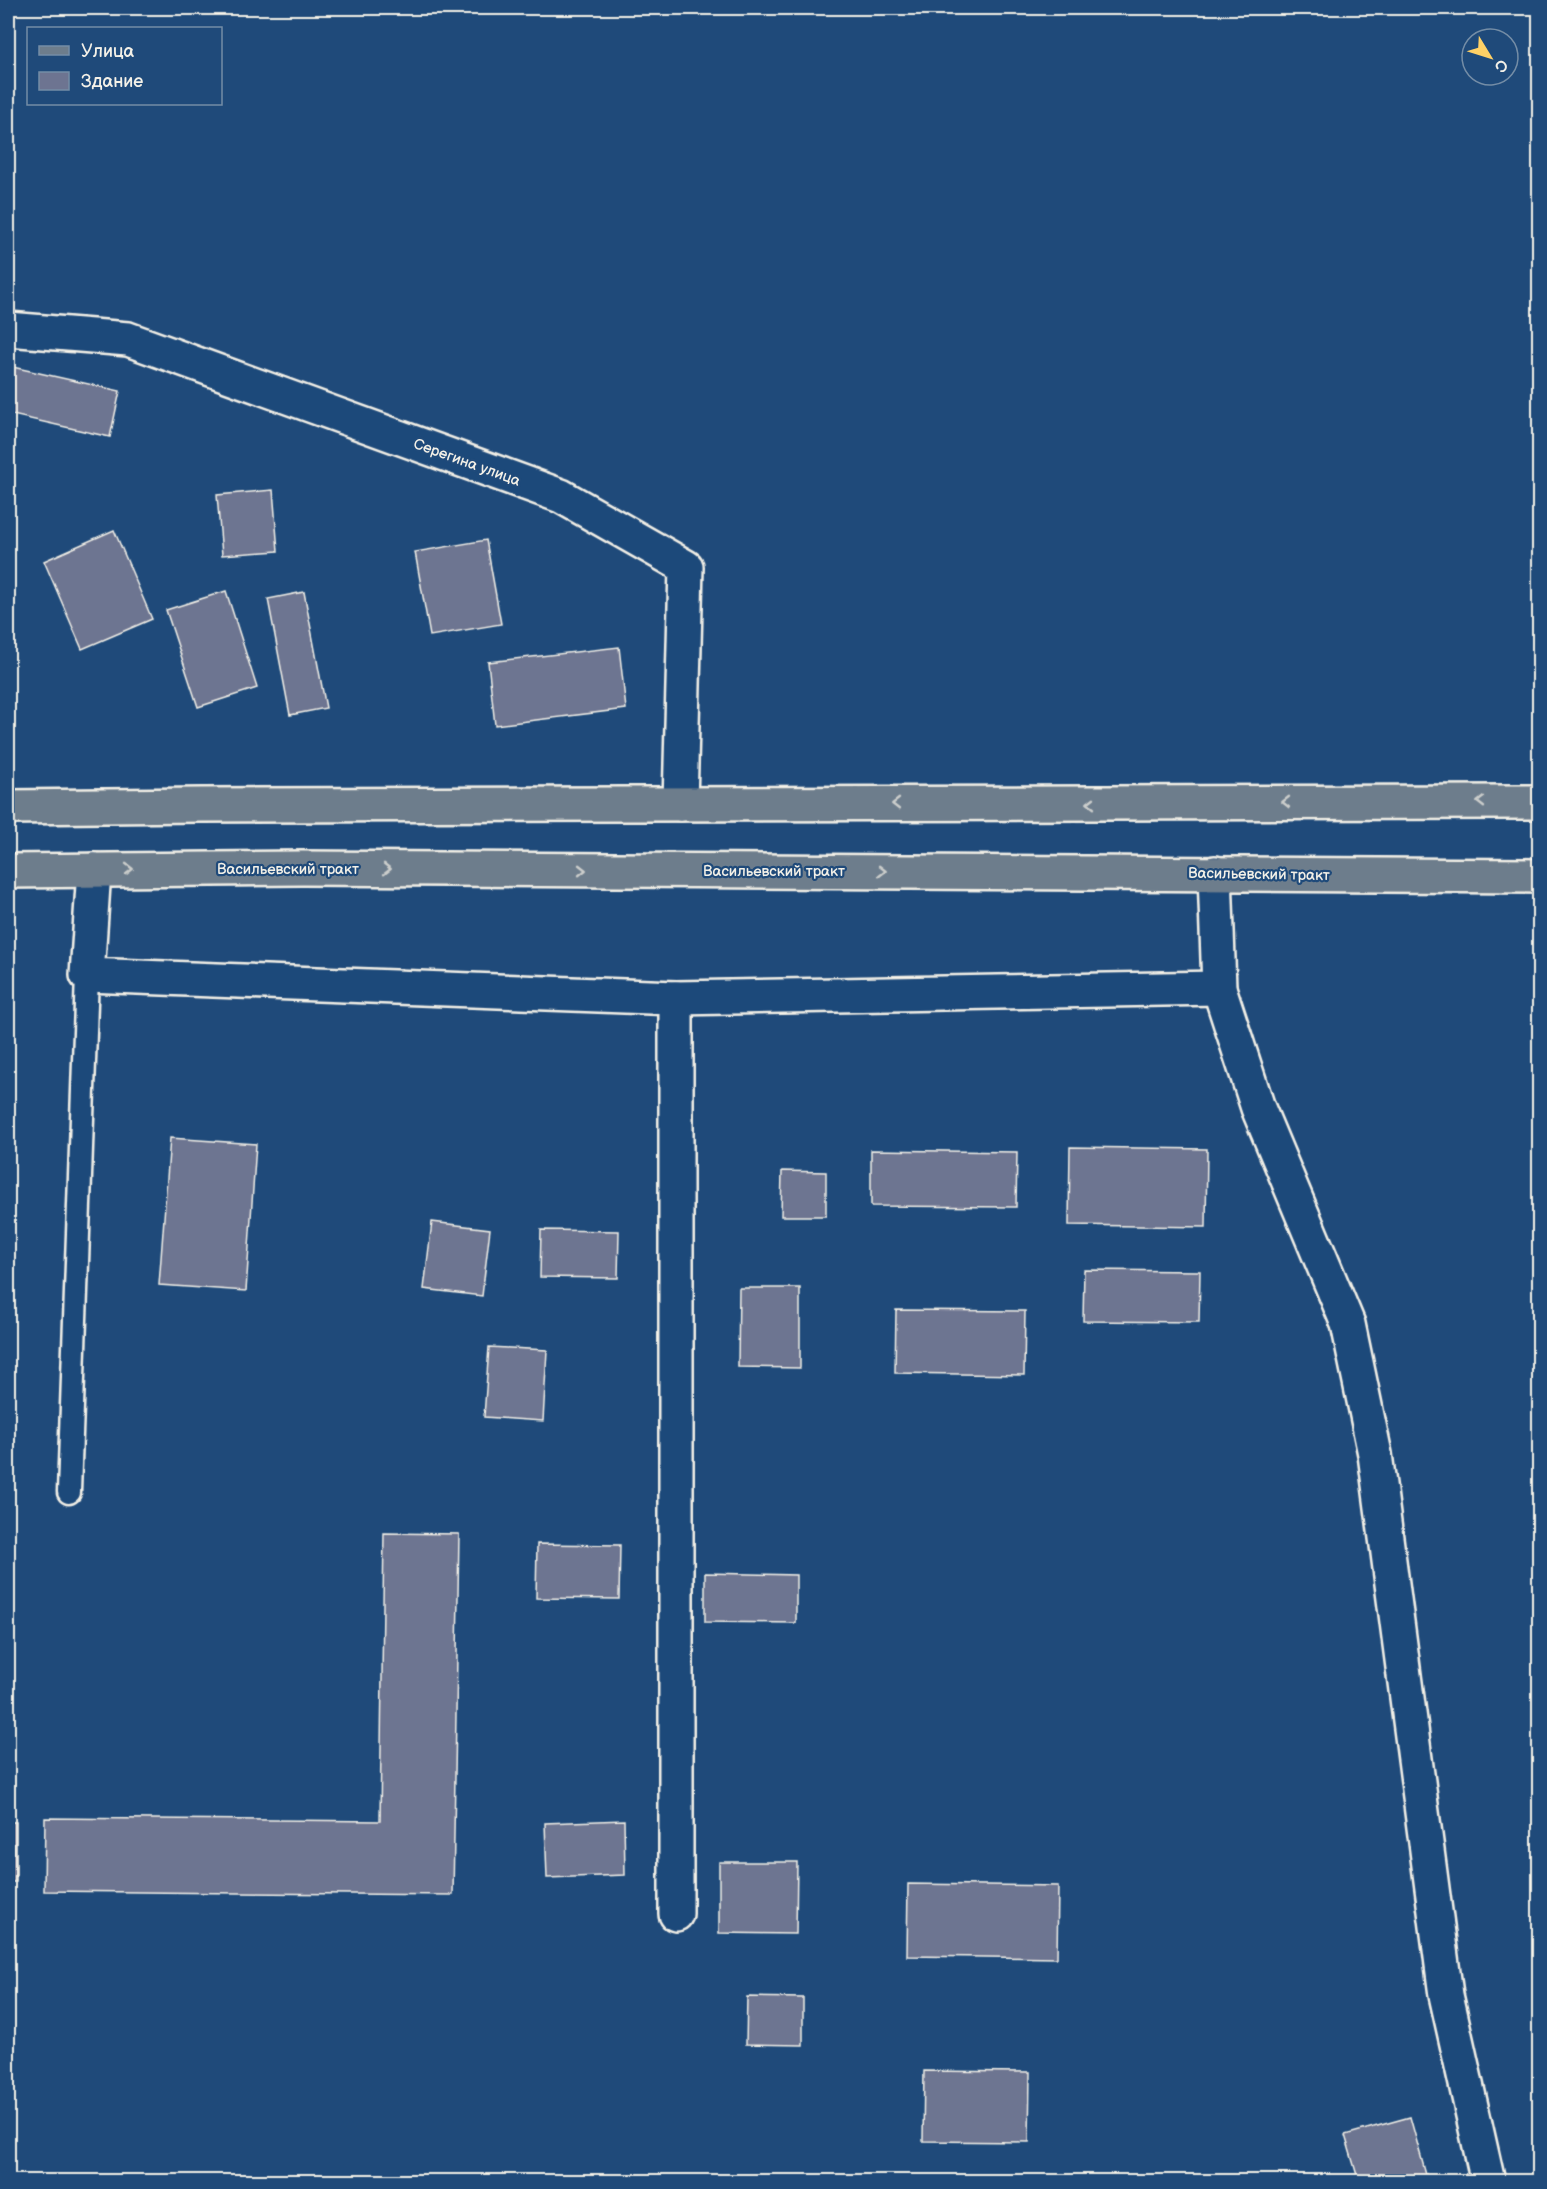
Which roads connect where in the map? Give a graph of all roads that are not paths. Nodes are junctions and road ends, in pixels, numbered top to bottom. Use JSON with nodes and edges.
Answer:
{"nodes":[{"id":1,"x":8,"y":329,"type":"edge"},
{"id":2,"x":1539,"y":802,"type":"edge"},
{"id":3,"x":680,"y":804,"type":"junction"},
{"id":4,"x":8,"y":807,"type":"edge"},
{"id":5,"x":94,"y":870,"type":"junction"},
{"id":6,"x":8,"y":871,"type":"edge"},
{"id":7,"x":1215,"y":873,"type":"junction"},
{"id":8,"x":1533,"y":880,"type":"edge"},
{"id":9,"x":87,"y":975,"type":"junction"},
{"id":10,"x":1219,"y":987,"type":"junction"},
{"id":11,"x":676,"y":998,"type":"junction"},
{"id":12,"x":69,"y":1492,"type":"dead end"},
{"id":13,"x":676,"y":1914,"type":"dead end"},
{"id":14,"x":1488,"y":2181,"type":"edge"}],
"edges":[{"from":1,"to":3,"type":"street","name":"Серегина улица"},
{"from":2,"to":3,"type":"main road","one_way":true},
{"from":3,"to":4,"type":"main road"},
{"from":5,"to":6,"type":"main road","name":"Васильевский тракт"},
{"from":5,"to":7,"type":"main road","name":"Васильевский тракт","one_way":true},
{"from":5,"to":9,"type":"street"},
{"from":7,"to":8,"type":"main road","name":"Васильевский тракт"},
{"from":7,"to":10,"type":"street"},
{"from":9,"to":11,"type":"street"},
{"from":9,"to":12,"type":"lane"},
{"from":10,"to":11,"type":"street"},
{"from":10,"to":14,"type":"street"},
{"from":11,"to":13,"type":"street"}]}
